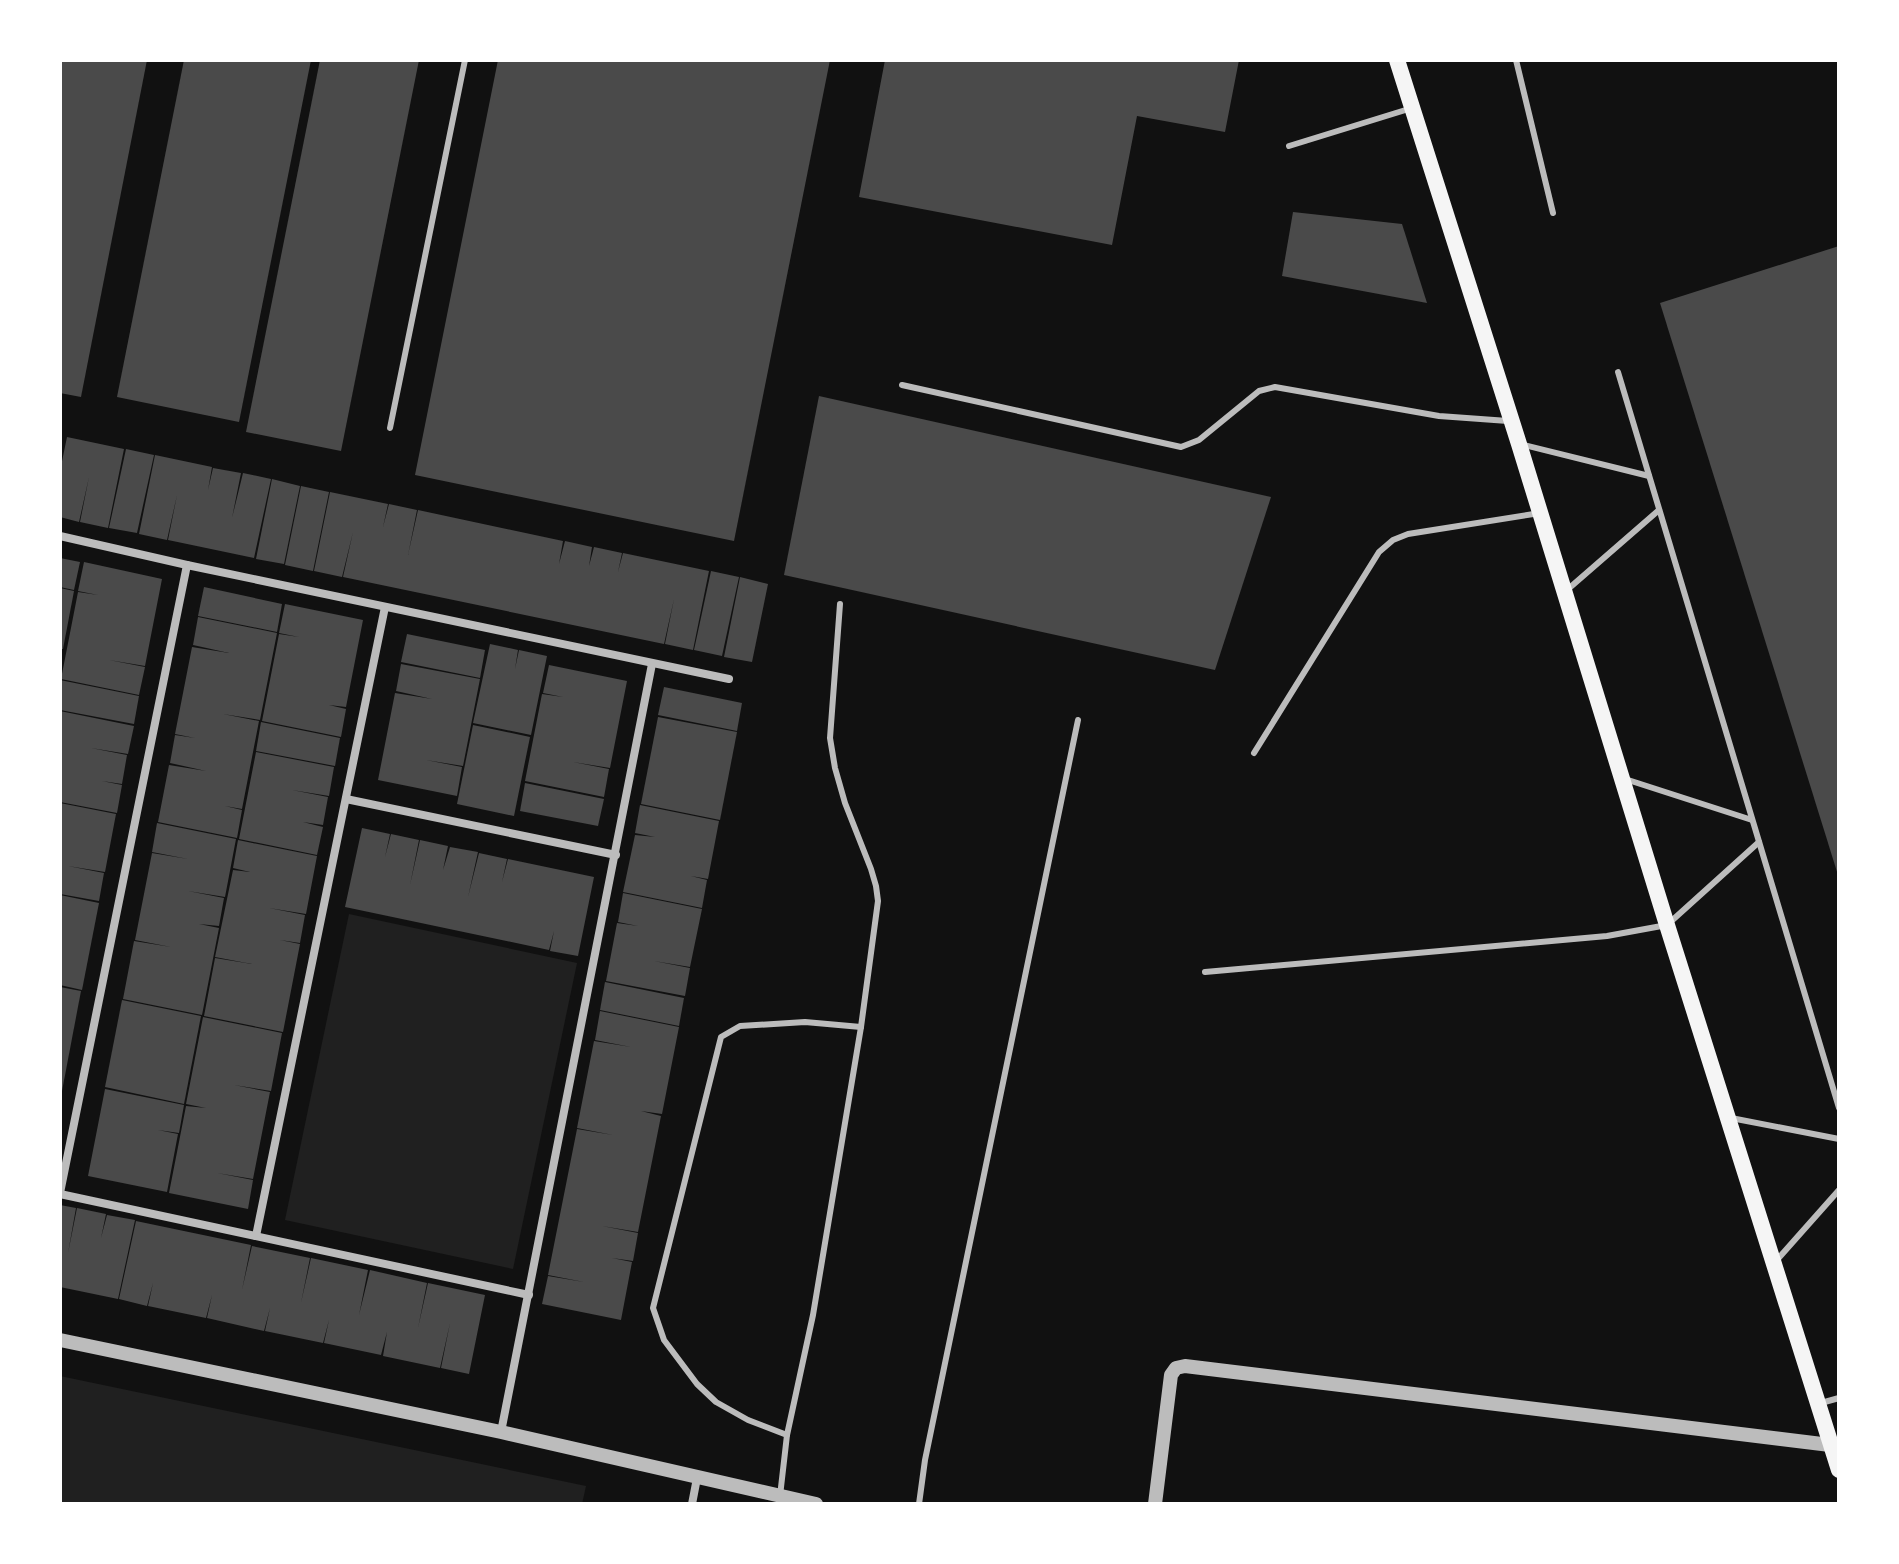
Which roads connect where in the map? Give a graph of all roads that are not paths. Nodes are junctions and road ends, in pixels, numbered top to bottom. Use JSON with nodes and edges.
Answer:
{"nodes":[{"id":1,"x":465,"y":60,"type":"edge"},
{"id":2,"x":1397,"y":60,"type":"edge"},
{"id":3,"x":1516,"y":60,"type":"edge"},
{"id":4,"x":1412,"y":108,"type":"junction"},
{"id":5,"x":1289,"y":146,"type":"dead end"},
{"id":6,"x":1553,"y":213,"type":"dead end"},
{"id":7,"x":1618,"y":372,"type":"dead end"},
{"id":8,"x":902,"y":385,"type":"dead end"},
{"id":9,"x":1511,"y":421,"type":"junction"},
{"id":10,"x":390,"y":428,"type":"dead end"},
{"id":11,"x":1519,"y":444,"type":"junction"},
{"id":12,"x":1649,"y":476,"type":"junction"},
{"id":13,"x":1659,"y":510,"type":"junction"},
{"id":14,"x":1540,"y":513,"type":"junction"},
{"id":15,"x":60,"y":536,"type":"edge"},
{"id":16,"x":187,"y":565,"type":"junction"},
{"id":17,"x":1564,"y":593,"type":"junction"},
{"id":18,"x":840,"y":604,"type":"dead end"},
{"id":19,"x":385,"y":607,"type":"junction"},
{"id":20,"x":652,"y":664,"type":"junction"},
{"id":21,"x":729,"y":679,"type":"dead end"},
{"id":22,"x":1078,"y":720,"type":"dead end"},
{"id":23,"x":1254,"y":753,"type":"dead end"},
{"id":24,"x":1622,"y":778,"type":"junction"},
{"id":25,"x":346,"y":799,"type":"junction"},
{"id":26,"x":1752,"y":820,"type":"junction"},
{"id":27,"x":1759,"y":842,"type":"junction"},
{"id":28,"x":616,"y":855,"type":"junction"},
{"id":29,"x":1667,"y":925,"type":"junction"},
{"id":30,"x":1205,"y":972,"type":"dead end"},
{"id":31,"x":861,"y":1027,"type":"junction"},
{"id":32,"x":1839,"y":1108,"type":"edge"},
{"id":33,"x":1728,"y":1117,"type":"junction"},
{"id":34,"x":1839,"y":1139,"type":"edge"},
{"id":35,"x":1839,"y":1190,"type":"edge"},
{"id":36,"x":60,"y":1194,"type":"edge"},
{"id":37,"x":256,"y":1236,"type":"junction"},
{"id":38,"x":1774,"y":1263,"type":"junction"},
{"id":39,"x":529,"y":1295,"type":"junction"},
{"id":40,"x":60,"y":1340,"type":"edge"},
{"id":41,"x":1839,"y":1398,"type":"edge"},
{"id":42,"x":1818,"y":1404,"type":"junction"},
{"id":43,"x":501,"y":1432,"type":"junction"},
{"id":44,"x":787,"y":1435,"type":"junction"},
{"id":45,"x":1830,"y":1445,"type":"junction"},
{"id":46,"x":1839,"y":1470,"type":"edge"},
{"id":47,"x":697,"y":1478,"type":"junction"},
{"id":48,"x":780,"y":1497,"type":"junction"},
{"id":49,"x":692,"y":1504,"type":"edge"},
{"id":50,"x":816,"y":1504,"type":"edge"},
{"id":51,"x":919,"y":1504,"type":"edge"},
{"id":52,"x":1155,"y":1504,"type":"edge"}],
"edges":[{"from":1,"to":10,"type":"lane"},
{"from":2,"to":4,"type":"main road"},
{"from":3,"to":6,"type":"lane"},
{"from":4,"to":5,"type":"lane"},
{"from":4,"to":9,"type":"main road"},
{"from":7,"to":12,"type":"lane"},
{"from":8,"to":9,"type":"lane"},
{"from":9,"to":11,"type":"main road"},
{"from":11,"to":12,"type":"lane"},
{"from":11,"to":14,"type":"main road"},
{"from":12,"to":13,"type":"lane"},
{"from":13,"to":17,"type":"lane"},
{"from":13,"to":26,"type":"lane"},
{"from":14,"to":17,"type":"main road"},
{"from":14,"to":23,"type":"lane"},
{"from":15,"to":16,"type":"street"},
{"from":16,"to":19,"type":"street"},
{"from":16,"to":36,"type":"street"},
{"from":17,"to":24,"type":"main road"},
{"from":18,"to":31,"type":"lane"},
{"from":19,"to":20,"type":"street"},
{"from":19,"to":25,"type":"street"},
{"from":20,"to":21,"type":"street"},
{"from":20,"to":28,"type":"street"},
{"from":22,"to":51,"type":"lane"},
{"from":24,"to":26,"type":"lane"},
{"from":24,"to":29,"type":"main road"},
{"from":25,"to":28,"type":"street"},
{"from":25,"to":37,"type":"street"},
{"from":26,"to":27,"type":"lane"},
{"from":27,"to":29,"type":"lane"},
{"from":27,"to":32,"type":"lane"},
{"from":28,"to":39,"type":"street"},
{"from":29,"to":30,"type":"lane"},
{"from":29,"to":33,"type":"main road"},
{"from":31,"to":44,"type":"lane"},
{"from":31,"to":44,"type":"lane"},
{"from":33,"to":34,"type":"lane"},
{"from":33,"to":38,"type":"main road"},
{"from":35,"to":38,"type":"lane"},
{"from":36,"to":37,"type":"street"},
{"from":37,"to":39,"type":"street"},
{"from":38,"to":42,"type":"main road"},
{"from":39,"to":43,"type":"street"},
{"from":40,"to":43,"type":"street"},
{"from":41,"to":42,"type":"lane"},
{"from":42,"to":45,"type":"main road"},
{"from":43,"to":47,"type":"street"},
{"from":44,"to":48,"type":"lane"},
{"from":45,"to":46,"type":"main road"},
{"from":45,"to":52,"type":"street"},
{"from":47,"to":48,"type":"street"},
{"from":47,"to":49,"type":"street"},
{"from":48,"to":50,"type":"street"}]}
